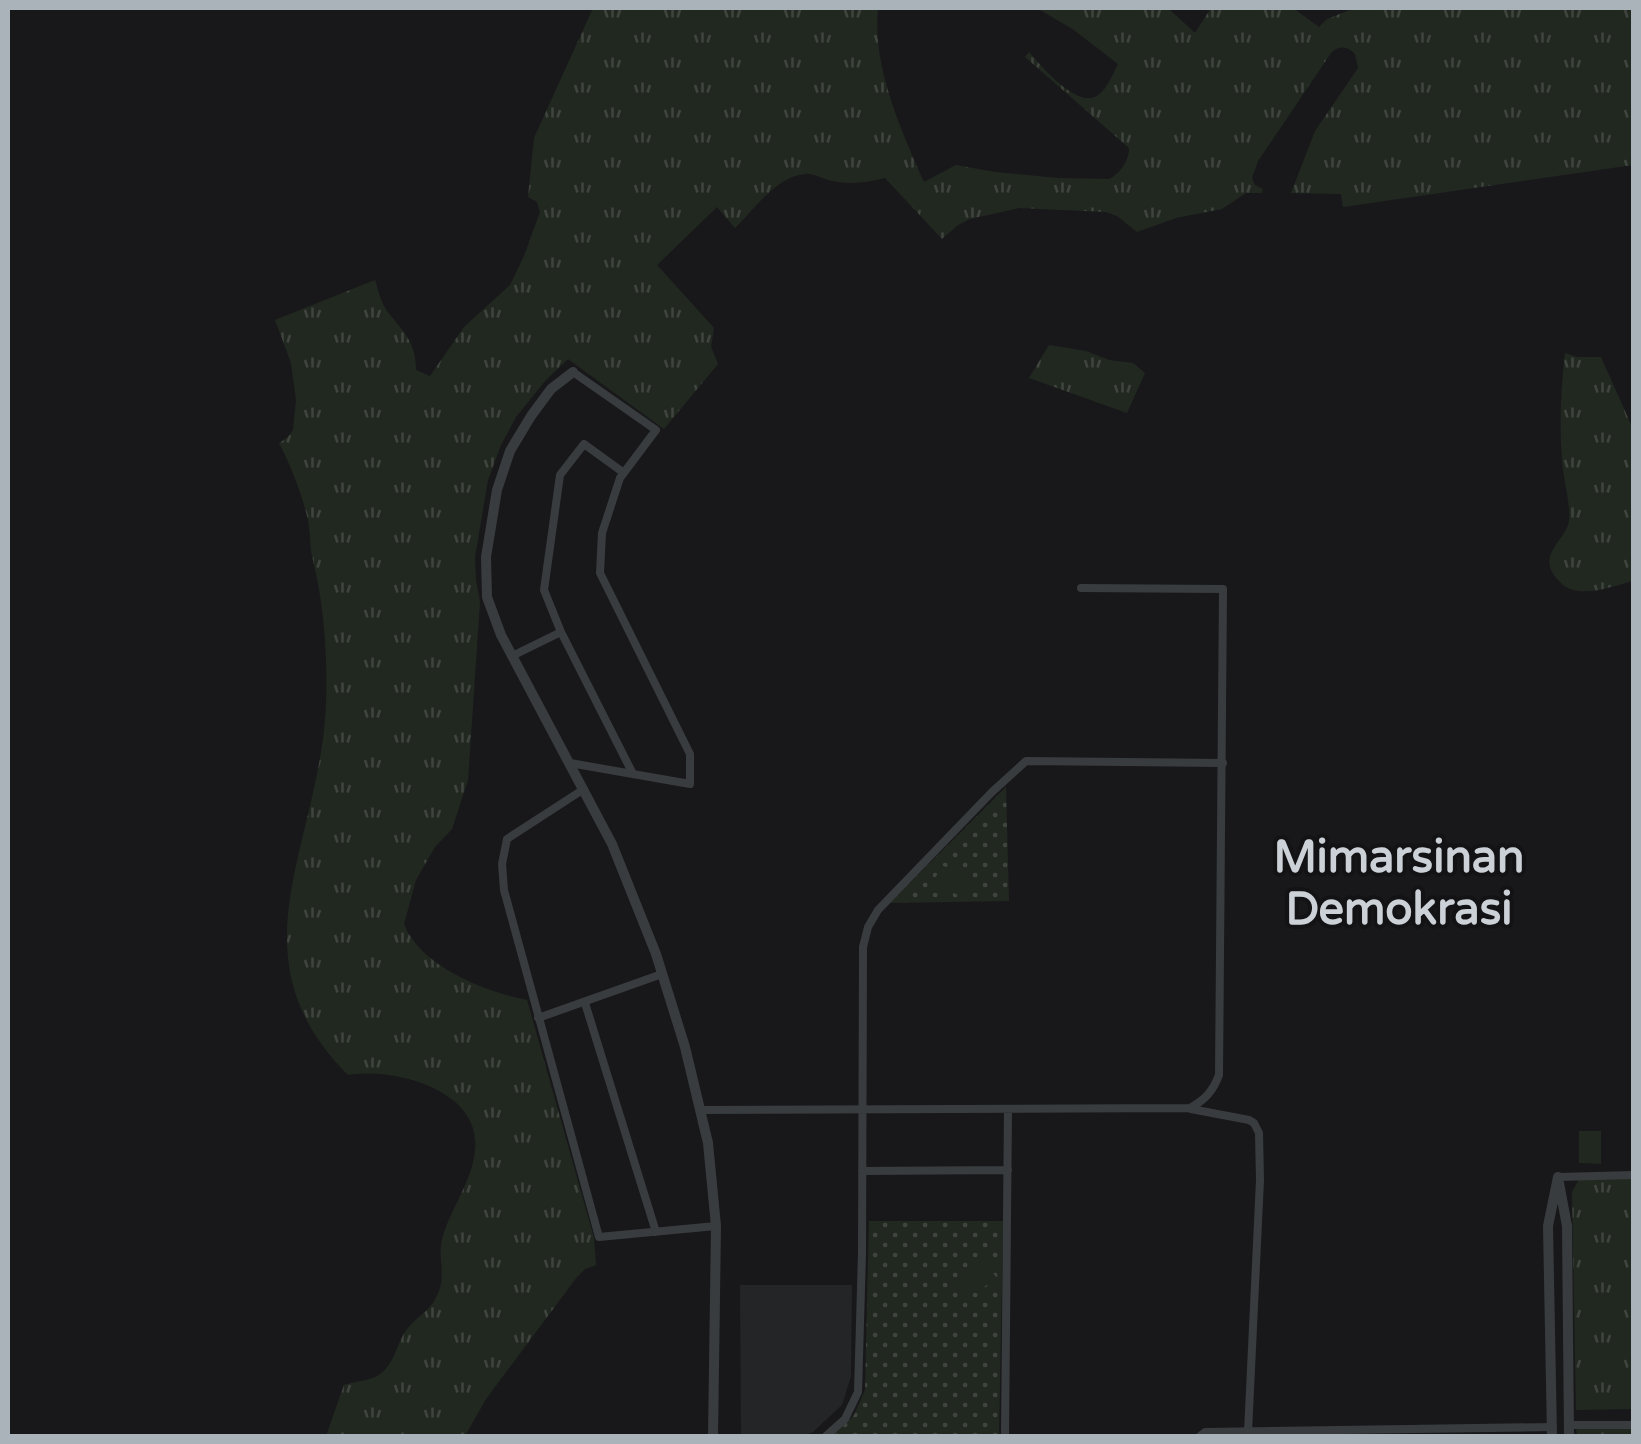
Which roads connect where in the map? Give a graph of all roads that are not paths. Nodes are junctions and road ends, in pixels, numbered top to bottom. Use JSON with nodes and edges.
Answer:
{"nodes":[{"id":1,"x":573,"y":372,"type":"joint"},
{"id":2,"x":624,"y":474,"type":"junction"},
{"id":3,"x":1081,"y":588,"type":"dead end"},
{"id":4,"x":560,"y":632,"type":"junction"},
{"id":5,"x":512,"y":656,"type":"junction"},
{"id":6,"x":1223,"y":763,"type":"junction"},
{"id":7,"x":570,"y":764,"type":"junction"},
{"id":8,"x":633,"y":774,"type":"junction"},
{"id":9,"x":584,"y":790,"type":"junction"},
{"id":10,"x":662,"y":974,"type":"junction"},
{"id":11,"x":584,"y":1003,"type":"junction"},
{"id":12,"x":538,"y":1018,"type":"junction"},
{"id":13,"x":1190,"y":1108,"type":"junction"},
{"id":14,"x":700,"y":1110,"type":"junction"},
{"id":15,"x":862,"y":1110,"type":"junction"},
{"id":16,"x":1008,"y":1110,"type":"junction"},
{"id":17,"x":1008,"y":1170,"type":"junction"},
{"id":18,"x":862,"y":1171,"type":"junction"},
{"id":19,"x":1634,"y":1175,"type":"edge"},
{"id":20,"x":1558,"y":1177,"type":"junction"},
{"id":21,"x":716,"y":1226,"type":"junction"},
{"id":22,"x":656,"y":1232,"type":"junction"},
{"id":23,"x":1634,"y":1426,"type":"edge"},
{"id":24,"x":1569,"y":1431,"type":"edge"},
{"id":25,"x":1248,"y":1432,"type":"junction"},
{"id":26,"x":1552,"y":1432,"type":"edge"},
{"id":27,"x":1413,"y":1433,"type":"edge"},
{"id":28,"x":1288,"y":1434,"type":"edge"},
{"id":29,"x":713,"y":1436,"type":"edge"},
{"id":30,"x":826,"y":1436,"type":"edge"},
{"id":31,"x":1005,"y":1436,"type":"edge"},
{"id":32,"x":1200,"y":1436,"type":"edge"}],
"edges":[{"from":1,"to":2,"type":"street"},
{"from":1,"to":5,"type":"street"},
{"from":2,"to":4,"type":"street"},
{"from":2,"to":8,"type":"street"},
{"from":3,"to":6,"type":"street"},
{"from":4,"to":5,"type":"street"},
{"from":4,"to":8,"type":"street"},
{"from":5,"to":7,"type":"street"},
{"from":6,"to":13,"type":"street"},
{"from":6,"to":15,"type":"street"},
{"from":7,"to":8,"type":"street"},
{"from":7,"to":9,"type":"street"},
{"from":9,"to":10,"type":"street"},
{"from":9,"to":12,"type":"street"},
{"from":10,"to":11,"type":"street"},
{"from":10,"to":14,"type":"street"},
{"from":11,"to":12,"type":"street"},
{"from":11,"to":22,"type":"street"},
{"from":12,"to":22,"type":"street"},
{"from":13,"to":16,"type":"street"},
{"from":13,"to":25,"type":"street"},
{"from":14,"to":15,"type":"street"},
{"from":14,"to":21,"type":"street"},
{"from":15,"to":16,"type":"street"},
{"from":15,"to":18,"type":"street"},
{"from":16,"to":17,"type":"street"},
{"from":17,"to":18,"type":"street"},
{"from":17,"to":31,"type":"street"},
{"from":18,"to":30,"type":"street"},
{"from":19,"to":20,"type":"street"},
{"from":20,"to":24,"type":"street"},
{"from":20,"to":26,"type":"street"},
{"from":21,"to":22,"type":"street"},
{"from":21,"to":29,"type":"street"},
{"from":23,"to":24,"type":"street"},
{"from":25,"to":28,"type":"street"},
{"from":25,"to":32,"type":"street"},
{"from":26,"to":27,"type":"street"},
{"from":27,"to":28,"type":"street"}]}
